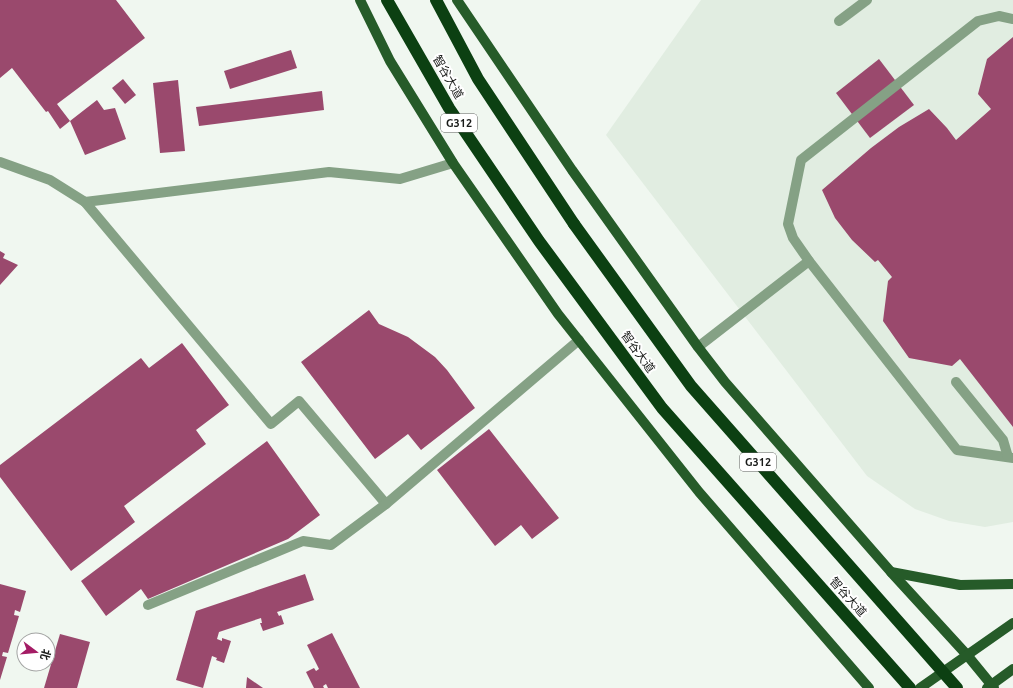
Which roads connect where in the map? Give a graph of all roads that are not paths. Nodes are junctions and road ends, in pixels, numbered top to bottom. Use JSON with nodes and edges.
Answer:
{"nodes":[{"id":1,"x":360,"y":0,"type":"edge"},
{"id":2,"x":387,"y":0,"type":"edge"},
{"id":3,"x":436,"y":0,"type":"edge"},
{"id":4,"x":458,"y":0,"type":"edge"},
{"id":5,"x":867,"y":0,"type":"edge"},
{"id":6,"x":1013,"y":19,"type":"edge"},
{"id":7,"x":839,"y":21,"type":"dead end"},
{"id":8,"x":0,"y":162,"type":"edge"},
{"id":9,"x":453,"y":163,"type":"junction"},
{"id":10,"x":85,"y":202,"type":"junction"},
{"id":11,"x":810,"y":261,"type":"junction"},
{"id":12,"x":579,"y":340,"type":"junction"},
{"id":13,"x":698,"y":347,"type":"junction"},
{"id":14,"x":956,"y":382,"type":"dead end"},
{"id":15,"x":1010,"y":458,"type":"edge"},
{"id":16,"x":386,"y":504,"type":"junction"},
{"id":17,"x":891,"y":572,"type":"junction"},
{"id":18,"x":1013,"y":584,"type":"edge"},
{"id":19,"x":148,"y":605,"type":"dead end"},
{"id":20,"x":1013,"y":623,"type":"edge"},
{"id":21,"x":967,"y":655,"type":"junction"},
{"id":22,"x":1013,"y":669,"type":"edge"},
{"id":23,"x":991,"y":687,"type":"edge"},
{"id":24,"x":868,"y":688,"type":"edge"},
{"id":25,"x":910,"y":688,"type":"edge"},
{"id":26,"x":920,"y":688,"type":"edge"},
{"id":27,"x":957,"y":688,"type":"edge"}],
"edges":[{"from":1,"to":9,"type":"main road"},
{"from":2,"to":25,"type":"highway","name":"智谷大道","number":"G312"},
{"from":3,"to":27,"type":"highway","name":"智谷大道","number":"G312","bridge":true},
{"from":4,"to":13,"type":"main road"},
{"from":5,"to":7,"type":"lane"},
{"from":6,"to":11,"type":"lane"},
{"from":8,"to":10,"type":"lane"},
{"from":9,"to":10,"type":"lane"},
{"from":9,"to":12,"type":"main road"},
{"from":10,"to":16,"type":"lane"},
{"from":11,"to":13,"type":"lane"},
{"from":11,"to":15,"type":"lane"},
{"from":12,"to":16,"type":"lane"},
{"from":12,"to":24,"type":"main road"},
{"from":13,"to":17,"type":"main road"},
{"from":14,"to":15,"type":"lane"},
{"from":16,"to":19,"type":"lane"},
{"from":17,"to":18,"type":"main road"},
{"from":17,"to":21,"type":"main road"},
{"from":20,"to":21,"type":"main road"},
{"from":21,"to":23,"type":"main road"},
{"from":21,"to":26,"type":"main road"},
{"from":22,"to":23,"type":"main road"}]}
